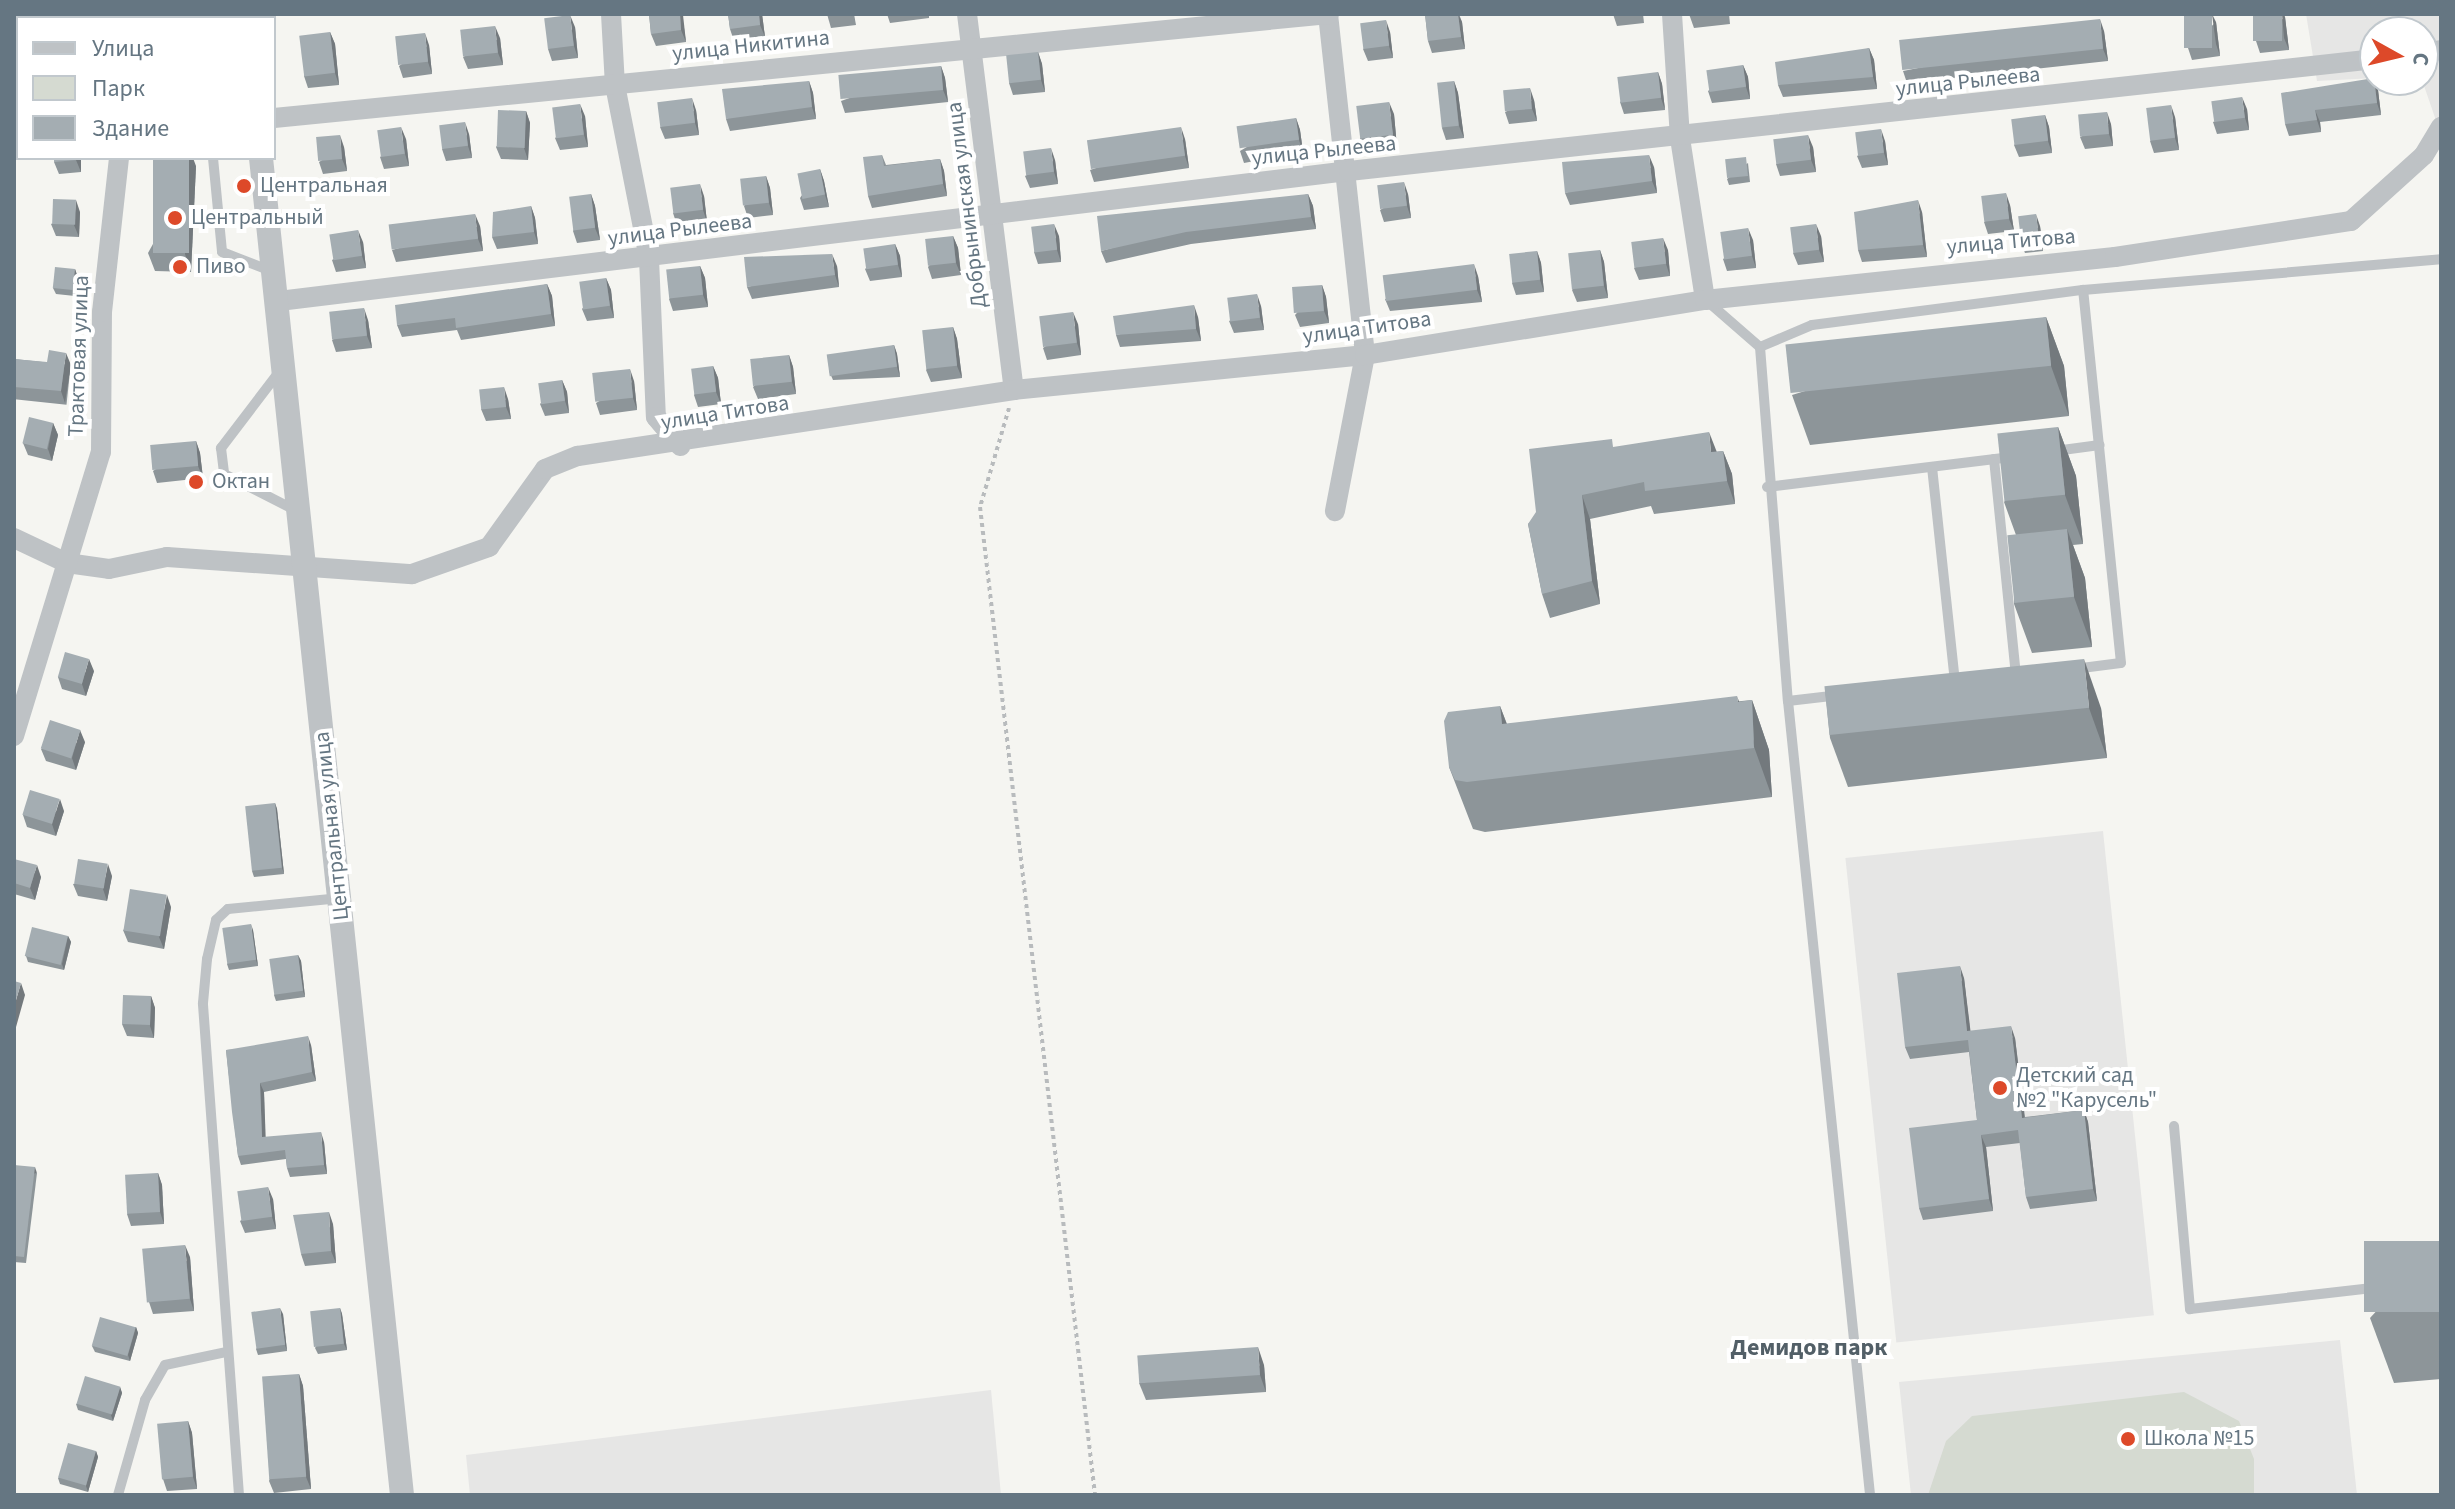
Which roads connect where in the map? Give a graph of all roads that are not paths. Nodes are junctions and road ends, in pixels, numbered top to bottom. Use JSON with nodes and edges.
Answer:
{"nodes":[{"id":1,"x":611,"y":14,"type":"edge"},
{"id":2,"x":967,"y":14,"type":"edge"},
{"id":3,"x":1328,"y":14,"type":"edge"},
{"id":4,"x":1672,"y":14,"type":"edge"},
{"id":5,"x":972,"y":45,"type":"junction"},
{"id":6,"x":2359,"y":61,"type":"edge"},
{"id":7,"x":615,"y":85,"type":"junction"},
{"id":8,"x":276,"y":118,"type":"edge"},
{"id":9,"x":2441,"y":127,"type":"edge"},
{"id":10,"x":1680,"y":138,"type":"junction"},
{"id":11,"x":119,"y":160,"type":"edge"},
{"id":12,"x":213,"y":160,"type":"edge"},
{"id":13,"x":261,"y":160,"type":"edge"},
{"id":14,"x":1349,"y":171,"type":"junction"},
{"id":15,"x":991,"y":214,"type":"junction"},
{"id":16,"x":649,"y":259,"type":"junction"},
{"id":17,"x":2441,"y":259,"type":"edge"},
{"id":18,"x":278,"y":275,"type":"junction"},
{"id":19,"x":2083,"y":290,"type":"junction"},
{"id":20,"x":1705,"y":300,"type":"junction"},
{"id":21,"x":279,"y":301,"type":"junction"},
{"id":22,"x":1760,"y":347,"type":"junction"},
{"id":23,"x":1365,"y":355,"type":"junction"},
{"id":24,"x":285,"y":364,"type":"junction"},
{"id":25,"x":1014,"y":390,"type":"junction"},
{"id":26,"x":2100,"y":445,"type":"junction"},
{"id":27,"x":680,"y":446,"type":"junction"},
{"id":28,"x":2040,"y":453,"type":"edge"},
{"id":29,"x":2024,"y":455,"type":"edge"},
{"id":30,"x":1994,"y":459,"type":"junction"},
{"id":31,"x":1932,"y":467,"type":"junction"},
{"id":32,"x":1767,"y":487,"type":"junction"},
{"id":33,"x":297,"y":511,"type":"junction"},
{"id":34,"x":1335,"y":511,"type":"dead end"},
{"id":35,"x":14,"y":538,"type":"edge"},
{"id":36,"x":67,"y":563,"type":"junction"},
{"id":37,"x":305,"y":566,"type":"junction"},
{"id":38,"x":2061,"y":670,"type":"edge"},
{"id":39,"x":2031,"y":674,"type":"edge"},
{"id":40,"x":2016,"y":675,"type":"junction"},
{"id":41,"x":2001,"y":677,"type":"edge"},
{"id":42,"x":1971,"y":681,"type":"edge"},
{"id":43,"x":1955,"y":682,"type":"junction"},
{"id":44,"x":1940,"y":684,"type":"edge"},
{"id":45,"x":1849,"y":694,"type":"edge"},
{"id":46,"x":1788,"y":701,"type":"junction"},
{"id":47,"x":14,"y":736,"type":"edge"},
{"id":48,"x":340,"y":898,"type":"junction"},
{"id":49,"x":2174,"y":1126,"type":"dead end"},
{"id":50,"x":2394,"y":1285,"type":"edge"},
{"id":51,"x":226,"y":1352,"type":"junction"},
{"id":52,"x":118,"y":1495,"type":"edge"},
{"id":53,"x":239,"y":1495,"type":"edge"},
{"id":54,"x":402,"y":1495,"type":"edge"},
{"id":55,"x":1870,"y":1495,"type":"edge"}],
"edges":[{"from":1,"to":7,"type":"street"},
{"from":2,"to":5,"type":"street","name":"Добрынинская улица"},
{"from":3,"to":5,"type":"street","name":"улица Никитина"},
{"from":3,"to":14,"type":"street"},
{"from":4,"to":10,"type":"street"},
{"from":5,"to":7,"type":"street","name":"улица Никитина"},
{"from":5,"to":15,"type":"street","name":"Добрынинская улица"},
{"from":6,"to":10,"type":"street","name":"улица Рылеева"},
{"from":7,"to":8,"type":"street","name":"улица Никитина"},
{"from":7,"to":16,"type":"street"},
{"from":9,"to":20,"type":"street","name":"улица Титова"},
{"from":10,"to":14,"type":"street","name":"улица Рылеева"},
{"from":10,"to":20,"type":"street"},
{"from":11,"to":36,"type":"street","name":"Трактовая улица"},
{"from":12,"to":18,"type":"lane"},
{"from":13,"to":18,"type":"street","name":"Центральная улица"},
{"from":14,"to":15,"type":"street","name":"улица Рылеева"},
{"from":14,"to":23,"type":"street"},
{"from":15,"to":16,"type":"street","name":"улица Рылеева"},
{"from":15,"to":25,"type":"street","name":"Добрынинская улица"},
{"from":16,"to":21,"type":"street","name":"улица Рылеева"},
{"from":16,"to":27,"type":"street"},
{"from":17,"to":19,"type":"lane"},
{"from":18,"to":21,"type":"street","name":"Центральная улица"},
{"from":19,"to":22,"type":"lane"},
{"from":19,"to":26,"type":"lane"},
{"from":20,"to":22,"type":"lane"},
{"from":20,"to":23,"type":"street","name":"улица Титова"},
{"from":21,"to":24,"type":"street","name":"Центральная улица"},
{"from":22,"to":32,"type":"lane"},
{"from":23,"to":25,"type":"street","name":"улица Титова"},
{"from":23,"to":34,"type":"street"},
{"from":24,"to":33,"type":"street","name":"Центральная улица"},
{"from":24,"to":33,"type":"lane"},
{"from":25,"to":27,"type":"street","name":"улица Титова"},
{"from":26,"to":28,"type":"lane"},
{"from":26,"to":38,"type":"lane"},
{"from":27,"to":37,"type":"street","name":"улица Титова"},
{"from":29,"to":30,"type":"lane"},
{"from":30,"to":31,"type":"lane"},
{"from":30,"to":40,"type":"lane"},
{"from":31,"to":32,"type":"lane"},
{"from":31,"to":43,"type":"lane"},
{"from":32,"to":46,"type":"lane"},
{"from":33,"to":37,"type":"street","name":"Центральная улица"},
{"from":35,"to":36,"type":"street","name":"улица Титова"},
{"from":36,"to":37,"type":"street","name":"улица Титова"},
{"from":36,"to":47,"type":"street","name":"Трактовая улица"},
{"from":37,"to":48,"type":"street","name":"Центральная улица"},
{"from":39,"to":40,"type":"lane"},
{"from":40,"to":41,"type":"lane"},
{"from":42,"to":43,"type":"lane"},
{"from":43,"to":44,"type":"lane"},
{"from":45,"to":46,"type":"lane"},
{"from":46,"to":55,"type":"lane"},
{"from":48,"to":51,"type":"lane"},
{"from":48,"to":54,"type":"street","name":"Центральная улица"},
{"from":49,"to":50,"type":"lane"},
{"from":51,"to":52,"type":"lane"},
{"from":51,"to":53,"type":"lane"}]}
